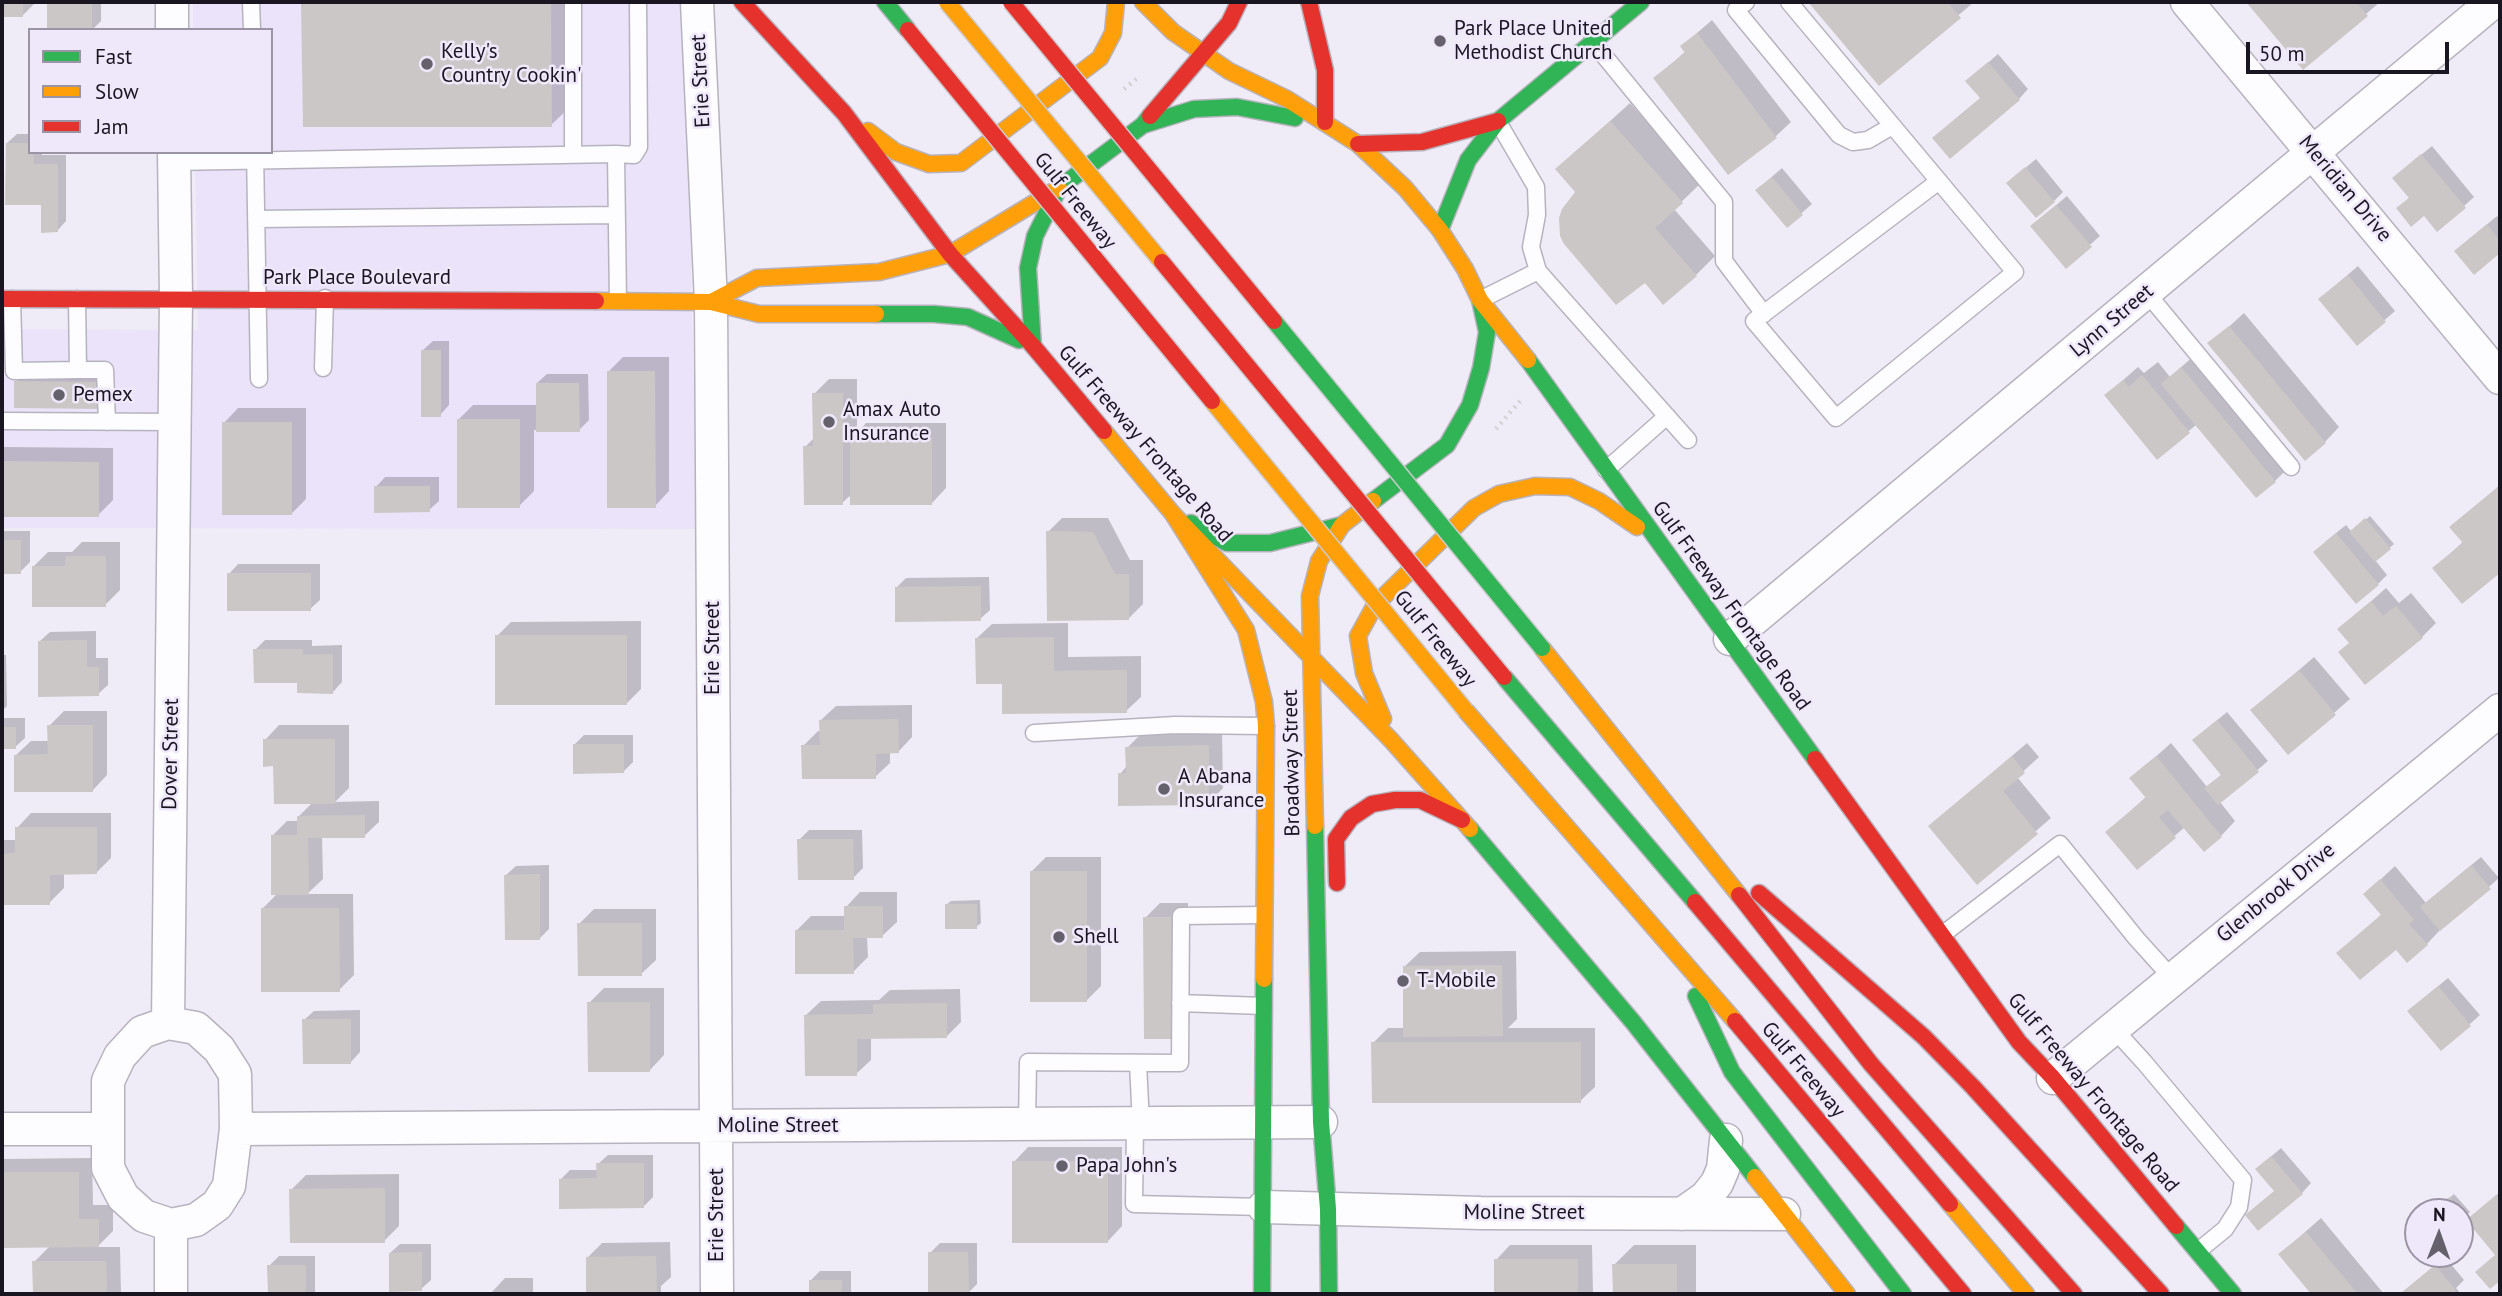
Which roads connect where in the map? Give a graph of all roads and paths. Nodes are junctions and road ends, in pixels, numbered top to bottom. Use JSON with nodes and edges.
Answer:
{"nodes":[{"id":1,"x":172,"y":2,"type":"edge"},
{"id":2,"x":251,"y":2,"type":"edge"},
{"id":3,"x":573,"y":2,"type":"edge"},
{"id":4,"x":638,"y":2,"type":"edge"},
{"id":5,"x":697,"y":2,"type":"edge"},
{"id":6,"x":742,"y":2,"type":"edge"},
{"id":7,"x":885,"y":2,"type":"edge"},
{"id":8,"x":947,"y":2,"type":"edge"},
{"id":9,"x":1011,"y":2,"type":"edge"},
{"id":10,"x":1115,"y":2,"type":"edge"},
{"id":11,"x":1143,"y":2,"type":"edge"},
{"id":12,"x":1239,"y":2,"type":"edge"},
{"id":13,"x":1309,"y":2,"type":"edge"},
{"id":14,"x":1641,"y":2,"type":"edge"},
{"id":15,"x":1746,"y":2,"type":"edge"},
{"id":16,"x":1788,"y":2,"type":"edge"},
{"id":17,"x":2187,"y":2,"type":"edge"},
{"id":18,"x":2493,"y":2,"type":"edge"},
{"id":19,"x":172,"y":28,"type":"edge"},
{"id":20,"x":252,"y":28,"type":"edge"},
{"id":21,"x":1592,"y":41,"type":"junction"},
{"id":22,"x":1203,"y":53,"type":"junction"},
{"id":23,"x":844,"y":113,"type":"junction"},
{"id":24,"x":1498,"y":121,"type":"junction"},
{"id":25,"x":1325,"y":122,"type":"junction"},
{"id":26,"x":1143,"y":125,"type":"junction"},
{"id":27,"x":1892,"y":125,"type":"junction"},
{"id":28,"x":1358,"y":144,"type":"junction"},
{"id":29,"x":2314,"y":152,"type":"junction"},
{"id":30,"x":616,"y":154,"type":"junction"},
{"id":31,"x":573,"y":155,"type":"junction"},
{"id":32,"x":174,"y":157,"type":"edge"},
{"id":33,"x":255,"y":157,"type":"edge"},
{"id":34,"x":1939,"y":181,"type":"junction"},
{"id":35,"x":1059,"y":188,"type":"junction"},
{"id":36,"x":616,"y":215,"type":"junction"},
{"id":37,"x":256,"y":219,"type":"junction"},
{"id":38,"x":1440,"y":230,"type":"junction"},
{"id":39,"x":950,"y":254,"type":"junction"},
{"id":40,"x":1538,"y":271,"type":"junction"},
{"id":41,"x":2146,"y":292,"type":"junction"},
{"id":42,"x":176,"y":298,"type":"junction"},
{"id":43,"x":258,"y":298,"type":"junction"},
{"id":44,"x":324,"y":298,"type":"junction"},
{"id":45,"x":7,"y":299,"type":"edge"},
{"id":46,"x":77,"y":299,"type":"junction"},
{"id":47,"x":1480,"y":300,"type":"junction"},
{"id":48,"x":618,"y":301,"type":"junction"},
{"id":49,"x":711,"y":302,"type":"junction"},
{"id":50,"x":1764,"y":314,"type":"junction"},
{"id":51,"x":1033,"y":346,"type":"junction"},
{"id":52,"x":323,"y":368,"type":"dead end"},
{"id":53,"x":78,"y":370,"type":"junction"},
{"id":54,"x":8,"y":371,"type":"edge"},
{"id":55,"x":2500,"y":378,"type":"edge"},
{"id":56,"x":259,"y":379,"type":"dead end"},
{"id":57,"x":1667,"y":416,"type":"junction"},
{"id":58,"x":2,"y":421,"type":"edge"},
{"id":59,"x":107,"y":422,"type":"junction"},
{"id":60,"x":175,"y":422,"type":"junction"},
{"id":61,"x":1688,"y":440,"type":"dead end"},
{"id":62,"x":2291,"y":467,"type":"dead end"},
{"id":63,"x":1606,"y":470,"type":"junction"},
{"id":64,"x":1173,"y":514,"type":"junction"},
{"id":65,"x":1342,"y":525,"type":"junction"},
{"id":66,"x":1659,"y":542,"type":"junction"},
{"id":67,"x":1730,"y":639,"type":"junction"},
{"id":68,"x":1310,"y":655,"type":"junction"},
{"id":69,"x":2500,"y":710,"type":"edge"},
{"id":70,"x":1266,"y":726,"type":"junction"},
{"id":71,"x":1034,"y":733,"type":"dead end"},
{"id":72,"x":1391,"y":740,"type":"junction"},
{"id":73,"x":1462,"y":820,"type":"junction"},
{"id":74,"x":1694,"y":837,"type":"junction"},
{"id":75,"x":1264,"y":915,"type":"junction"},
{"id":76,"x":1316,"y":916,"type":"junction"},
{"id":77,"x":1942,"y":935,"type":"junction"},
{"id":78,"x":1670,"y":944,"type":"junction"},
{"id":79,"x":2172,"y":978,"type":"junction"},
{"id":80,"x":1180,"y":1003,"type":"junction"},
{"id":81,"x":1263,"y":1006,"type":"junction"},
{"id":82,"x":168,"y":1023,"type":"junction"},
{"id":83,"x":2112,"y":1027,"type":"junction"},
{"id":84,"x":1138,"y":1063,"type":"junction"},
{"id":85,"x":2053,"y":1077,"type":"junction"},
{"id":86,"x":1321,"y":1122,"type":"junction"},
{"id":87,"x":1262,"y":1123,"type":"junction"},
{"id":88,"x":1138,"y":1124,"type":"junction"},
{"id":89,"x":1027,"y":1125,"type":"junction"},
{"id":90,"x":716,"y":1126,"type":"junction"},
{"id":91,"x":2,"y":1129,"type":"edge"},
{"id":92,"x":108,"y":1129,"type":"junction"},
{"id":93,"x":236,"y":1129,"type":"junction"},
{"id":94,"x":1726,"y":1140,"type":"junction"},
{"id":95,"x":1264,"y":1207,"type":"junction"},
{"id":96,"x":1328,"y":1209,"type":"junction"},
{"id":97,"x":1682,"y":1214,"type":"junction"},
{"id":98,"x":1784,"y":1214,"type":"junction"},
{"id":99,"x":170,"y":1225,"type":"junction"},
{"id":100,"x":2198,"y":1251,"type":"junction"},
{"id":101,"x":171,"y":1294,"type":"edge"},
{"id":102,"x":717,"y":1294,"type":"edge"},
{"id":103,"x":1262,"y":1294,"type":"edge"},
{"id":104,"x":1329,"y":1294,"type":"edge"},
{"id":105,"x":1847,"y":1294,"type":"edge"},
{"id":106,"x":1903,"y":1294,"type":"edge"},
{"id":107,"x":1963,"y":1294,"type":"edge"},
{"id":108,"x":2026,"y":1294,"type":"edge"},
{"id":109,"x":2074,"y":1294,"type":"edge"},
{"id":110,"x":2161,"y":1294,"type":"edge"},
{"id":111,"x":2233,"y":1294,"type":"edge"}],
"edges":[{"from":1,"to":19,"type":"street"},
{"from":2,"to":20,"type":"lane"},
{"from":3,"to":31,"type":"lane"},
{"from":4,"to":30,"type":"lane"},
{"from":5,"to":49,"type":"street","name":"Erie Street"},
{"from":6,"to":23,"type":"main road","name":"Gulf Freeway Frontage Road"},
{"from":7,"to":78,"type":"main road","name":"Gulf Freeway","bridge":true},
{"from":8,"to":108,"type":"main road","name":"Gulf Freeway","bridge":true},
{"from":9,"to":74,"type":"main road","bridge":true},
{"from":10,"to":23,"type":"main road"},
{"from":11,"to":22,"type":"main road","name":"Gulf Freeway Frontage Road"},
{"from":12,"to":22,"type":"main road"},
{"from":13,"to":25,"type":"main road"},
{"from":14,"to":21,"type":"main road"},
{"from":15,"to":27,"type":"lane"},
{"from":16,"to":27,"type":"lane"},
{"from":17,"to":29,"type":"street","name":"Meridian Drive"},
{"from":18,"to":29,"type":"street","name":"Lynn Street"},
{"from":21,"to":24,"type":"main road"},
{"from":21,"to":50,"type":"lane"},
{"from":22,"to":25,"type":"main road","name":"Gulf Freeway Frontage Road"},
{"from":22,"to":26,"type":"main road"},
{"from":23,"to":39,"type":"main road","name":"Gulf Freeway Frontage Road"},
{"from":24,"to":28,"type":"main road"},
{"from":24,"to":38,"type":"main road"},
{"from":24,"to":40,"type":"lane"},
{"from":25,"to":26,"type":"main road"},
{"from":25,"to":28,"type":"main road","name":"Gulf Freeway Frontage Road"},
{"from":26,"to":35,"type":"main road"},
{"from":27,"to":34,"type":"lane"},
{"from":28,"to":38,"type":"main road","name":"Gulf Freeway Frontage Road"},
{"from":29,"to":41,"type":"street","name":"Lynn Street"},
{"from":29,"to":55,"type":"street","name":"Meridian Drive"},
{"from":30,"to":31,"type":"lane"},
{"from":30,"to":36,"type":"lane"},
{"from":31,"to":33,"type":"lane"},
{"from":32,"to":33,"type":"lane"},
{"from":32,"to":42,"type":"street","name":"Dover Street"},
{"from":33,"to":37,"type":"lane"},
{"from":34,"to":50,"type":"lane"},
{"from":34,"to":50,"type":"lane"},
{"from":35,"to":39,"type":"main road","name":"Park Place Boulevard"},
{"from":35,"to":51,"type":"main road"},
{"from":36,"to":37,"type":"lane"},
{"from":36,"to":48,"type":"lane"},
{"from":37,"to":43,"type":"lane"},
{"from":38,"to":47,"type":"main road","name":"Gulf Freeway Frontage Road"},
{"from":39,"to":49,"type":"main road","name":"Park Place Boulevard"},
{"from":39,"to":51,"type":"main road","name":"Gulf Freeway Frontage Road"},
{"from":40,"to":47,"type":"lane"},
{"from":40,"to":57,"type":"lane"},
{"from":41,"to":62,"type":"lane"},
{"from":41,"to":67,"type":"street","name":"Lynn Street"},
{"from":42,"to":43,"type":"main road","name":"Park Place Boulevard"},
{"from":42,"to":46,"type":"main road","name":"Park Place Boulevard"},
{"from":42,"to":60,"type":"street","name":"Dover Street"},
{"from":43,"to":44,"type":"main road","name":"Park Place Boulevard"},
{"from":43,"to":56,"type":"lane"},
{"from":44,"to":48,"type":"main road","name":"Park Place Boulevard"},
{"from":44,"to":52,"type":"lane"},
{"from":45,"to":46,"type":"main road","name":"Park Place Boulevard"},
{"from":45,"to":54,"type":"lane"},
{"from":46,"to":53,"type":"lane"},
{"from":47,"to":63,"type":"main road","name":"Gulf Freeway Frontage Road"},
{"from":47,"to":65,"type":"main road","name":"Broadway Street"},
{"from":48,"to":49,"type":"main road","name":"Park Place Boulevard"},
{"from":49,"to":51,"type":"main road","name":"Park Place Boulevard"},
{"from":49,"to":90,"type":"street","name":"Erie Street"},
{"from":51,"to":64,"type":"main road","name":"Gulf Freeway Frontage Road"},
{"from":53,"to":54,"type":"lane"},
{"from":53,"to":59,"type":"lane"},
{"from":57,"to":61,"type":"lane"},
{"from":57,"to":63,"type":"lane"},
{"from":58,"to":59,"type":"lane"},
{"from":59,"to":60,"type":"lane"},
{"from":60,"to":82,"type":"street","name":"Dover Street"},
{"from":63,"to":66,"type":"main road","name":"Gulf Freeway Frontage Road"},
{"from":64,"to":65,"type":"main road"},
{"from":64,"to":68,"type":"main road","name":"Gulf Freeway Frontage Road"},
{"from":64,"to":70,"type":"main road","name":"Broadway Street"},
{"from":65,"to":68,"type":"main road","name":"Broadway Street"},
{"from":66,"to":67,"type":"main road","name":"Gulf Freeway Frontage Road"},
{"from":66,"to":72,"type":"main road"},
{"from":67,"to":77,"type":"main road","name":"Gulf Freeway Frontage Road"},
{"from":68,"to":72,"type":"main road","name":"Gulf Freeway Frontage Road"},
{"from":68,"to":76,"type":"main road","name":"Broadway Street"},
{"from":69,"to":79,"type":"street","name":"Glenbrook Drive"},
{"from":70,"to":71,"type":"lane"},
{"from":70,"to":75,"type":"main road","name":"Broadway Street"},
{"from":72,"to":73,"type":"main road","name":"Gulf Freeway Frontage Road"},
{"from":73,"to":76,"type":"main road"},
{"from":73,"to":94,"type":"main road","name":"Gulf Freeway Frontage Road"},
{"from":74,"to":109,"type":"main road"},
{"from":74,"to":110,"type":"main road"},
{"from":75,"to":80,"type":"lane"},
{"from":75,"to":81,"type":"main road","name":"Broadway Street"},
{"from":76,"to":86,"type":"main road","name":"Broadway Street"},
{"from":77,"to":79,"type":"lane"},
{"from":77,"to":85,"type":"main road","name":"Gulf Freeway Frontage Road"},
{"from":78,"to":106,"type":"main road"},
{"from":78,"to":107,"type":"main road","name":"Gulf Freeway"},
{"from":79,"to":83,"type":"street","name":"Glenbrook Drive"},
{"from":80,"to":81,"type":"lane"},
{"from":80,"to":84,"type":"lane"},
{"from":81,"to":87,"type":"main road","name":"Broadway Street"},
{"from":82,"to":92,"type":"street"},
{"from":82,"to":93,"type":"street"},
{"from":83,"to":85,"type":"street","name":"Glenbrook Drive"},
{"from":83,"to":100,"type":"lane"},
{"from":84,"to":88,"type":"lane"},
{"from":84,"to":89,"type":"lane"},
{"from":85,"to":100,"type":"main road","name":"Gulf Freeway Frontage Road"},
{"from":86,"to":87,"type":"street","name":"Moline Street"},
{"from":86,"to":96,"type":"main road","name":"Broadway Street"},
{"from":87,"to":88,"type":"street","name":"Moline Street"},
{"from":87,"to":95,"type":"main road","name":"Broadway Street"},
{"from":88,"to":89,"type":"street","name":"Moline Street"},
{"from":88,"to":95,"type":"lane"},
{"from":89,"to":90,"type":"street","name":"Moline Street"},
{"from":90,"to":93,"type":"street","name":"Moline Street"},
{"from":90,"to":102,"type":"street","name":"Erie Street"},
{"from":91,"to":92,"type":"street"},
{"from":92,"to":99,"type":"street"},
{"from":93,"to":99,"type":"street"},
{"from":94,"to":97,"type":"street"},
{"from":94,"to":98,"type":"main road","name":"Gulf Freeway Frontage Road"},
{"from":95,"to":96,"type":"street","name":"Moline Street"},
{"from":95,"to":103,"type":"main road","name":"Broadway Street"},
{"from":96,"to":97,"type":"street","name":"Moline Street"},
{"from":96,"to":104,"type":"main road","name":"Broadway Street"},
{"from":97,"to":98,"type":"street","name":"Moline Street"},
{"from":98,"to":105,"type":"main road","name":"Gulf Freeway Frontage Road"},
{"from":99,"to":101,"type":"street"},
{"from":100,"to":111,"type":"main road","name":"Gulf Freeway Frontage Road"}]}
